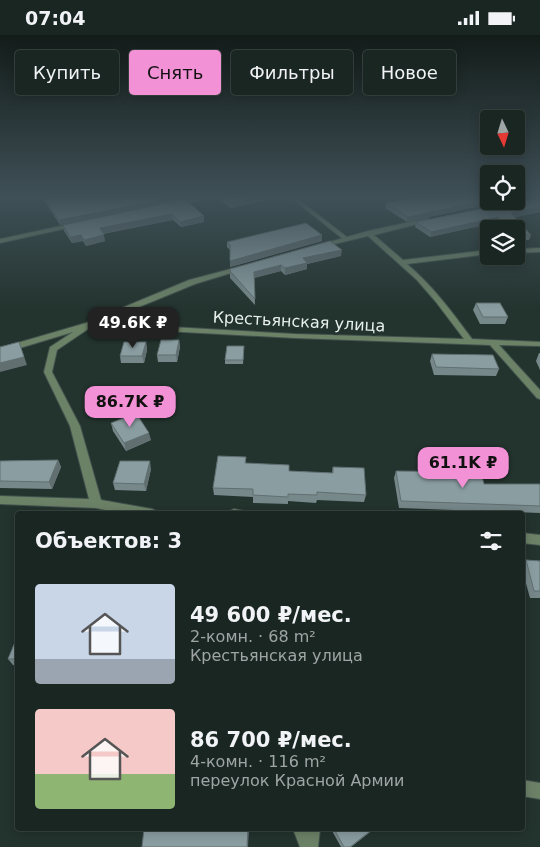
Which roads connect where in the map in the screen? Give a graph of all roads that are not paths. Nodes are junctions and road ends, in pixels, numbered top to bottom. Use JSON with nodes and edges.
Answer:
{"nodes":[{"id":1,"x":29,"y":235,"type":"edge"},
{"id":2,"x":341,"y":235,"type":"edge"},
{"id":3,"x":359,"y":235,"type":"edge"},
{"id":4,"x":370,"y":235,"type":"edge"},
{"id":5,"x":345,"y":238,"type":"junction"},
{"id":6,"x":0,"y":241,"type":"edge"},
{"id":7,"x":306,"y":249,"type":"edge"},
{"id":8,"x":540,"y":250,"type":"edge"},
{"id":9,"x":525,"y":251,"type":"edge"},
{"id":10,"x":480,"y":253,"type":"edge"},
{"id":11,"x":403,"y":262,"type":"junction"},
{"id":12,"x":249,"y":266,"type":"edge"},
{"id":13,"x":88,"y":325,"type":"junction"},
{"id":14,"x":470,"y":342,"type":"junction"},
{"id":15,"x":493,"y":343,"type":"junction"},
{"id":16,"x":540,"y":344,"type":"edge"},
{"id":17,"x":0,"y":351,"type":"edge"},
{"id":18,"x":540,"y":396,"type":"edge"},
{"id":19,"x":0,"y":501,"type":"edge"},
{"id":20,"x":96,"y":504,"type":"junction"},
{"id":21,"x":135,"y":511,"type":"edge"},
{"id":22,"x":525,"y":538,"type":"edge"},
{"id":23,"x":540,"y":540,"type":"edge"},
{"id":24,"x":525,"y":788,"type":"edge"},
{"id":25,"x":540,"y":791,"type":"edge"},
{"id":26,"x":302,"y":831,"type":"edge"},
{"id":27,"x":312,"y":831,"type":"edge"},
{"id":28,"x":309,"y":847,"type":"edge"}],
"edges":[{"from":1,"to":6,"type":"street"},
{"from":2,"to":5,"type":"lane"},
{"from":3,"to":5,"type":"street"},
{"from":4,"to":11,"type":"street"},
{"from":5,"to":7,"type":"street"},
{"from":8,"to":9,"type":"street"},
{"from":10,"to":11,"type":"street"},
{"from":11,"to":14,"type":"street"},
{"from":12,"to":13,"type":"street"},
{"from":13,"to":14,"type":"street","name":"Крестьянская улица"},
{"from":13,"to":17,"type":"street","name":"Крестьянская улица"},
{"from":13,"to":20,"type":"street"},
{"from":14,"to":15,"type":"street","name":"Крестьянская улица"},
{"from":15,"to":16,"type":"street","name":"Крестьянская улица"},
{"from":15,"to":18,"type":"street"},
{"from":19,"to":20,"type":"street"},
{"from":20,"to":21,"type":"street"},
{"from":22,"to":23,"type":"street"},
{"from":24,"to":25,"type":"street"},
{"from":26,"to":28,"type":"street"},
{"from":27,"to":28,"type":"street"}]}
